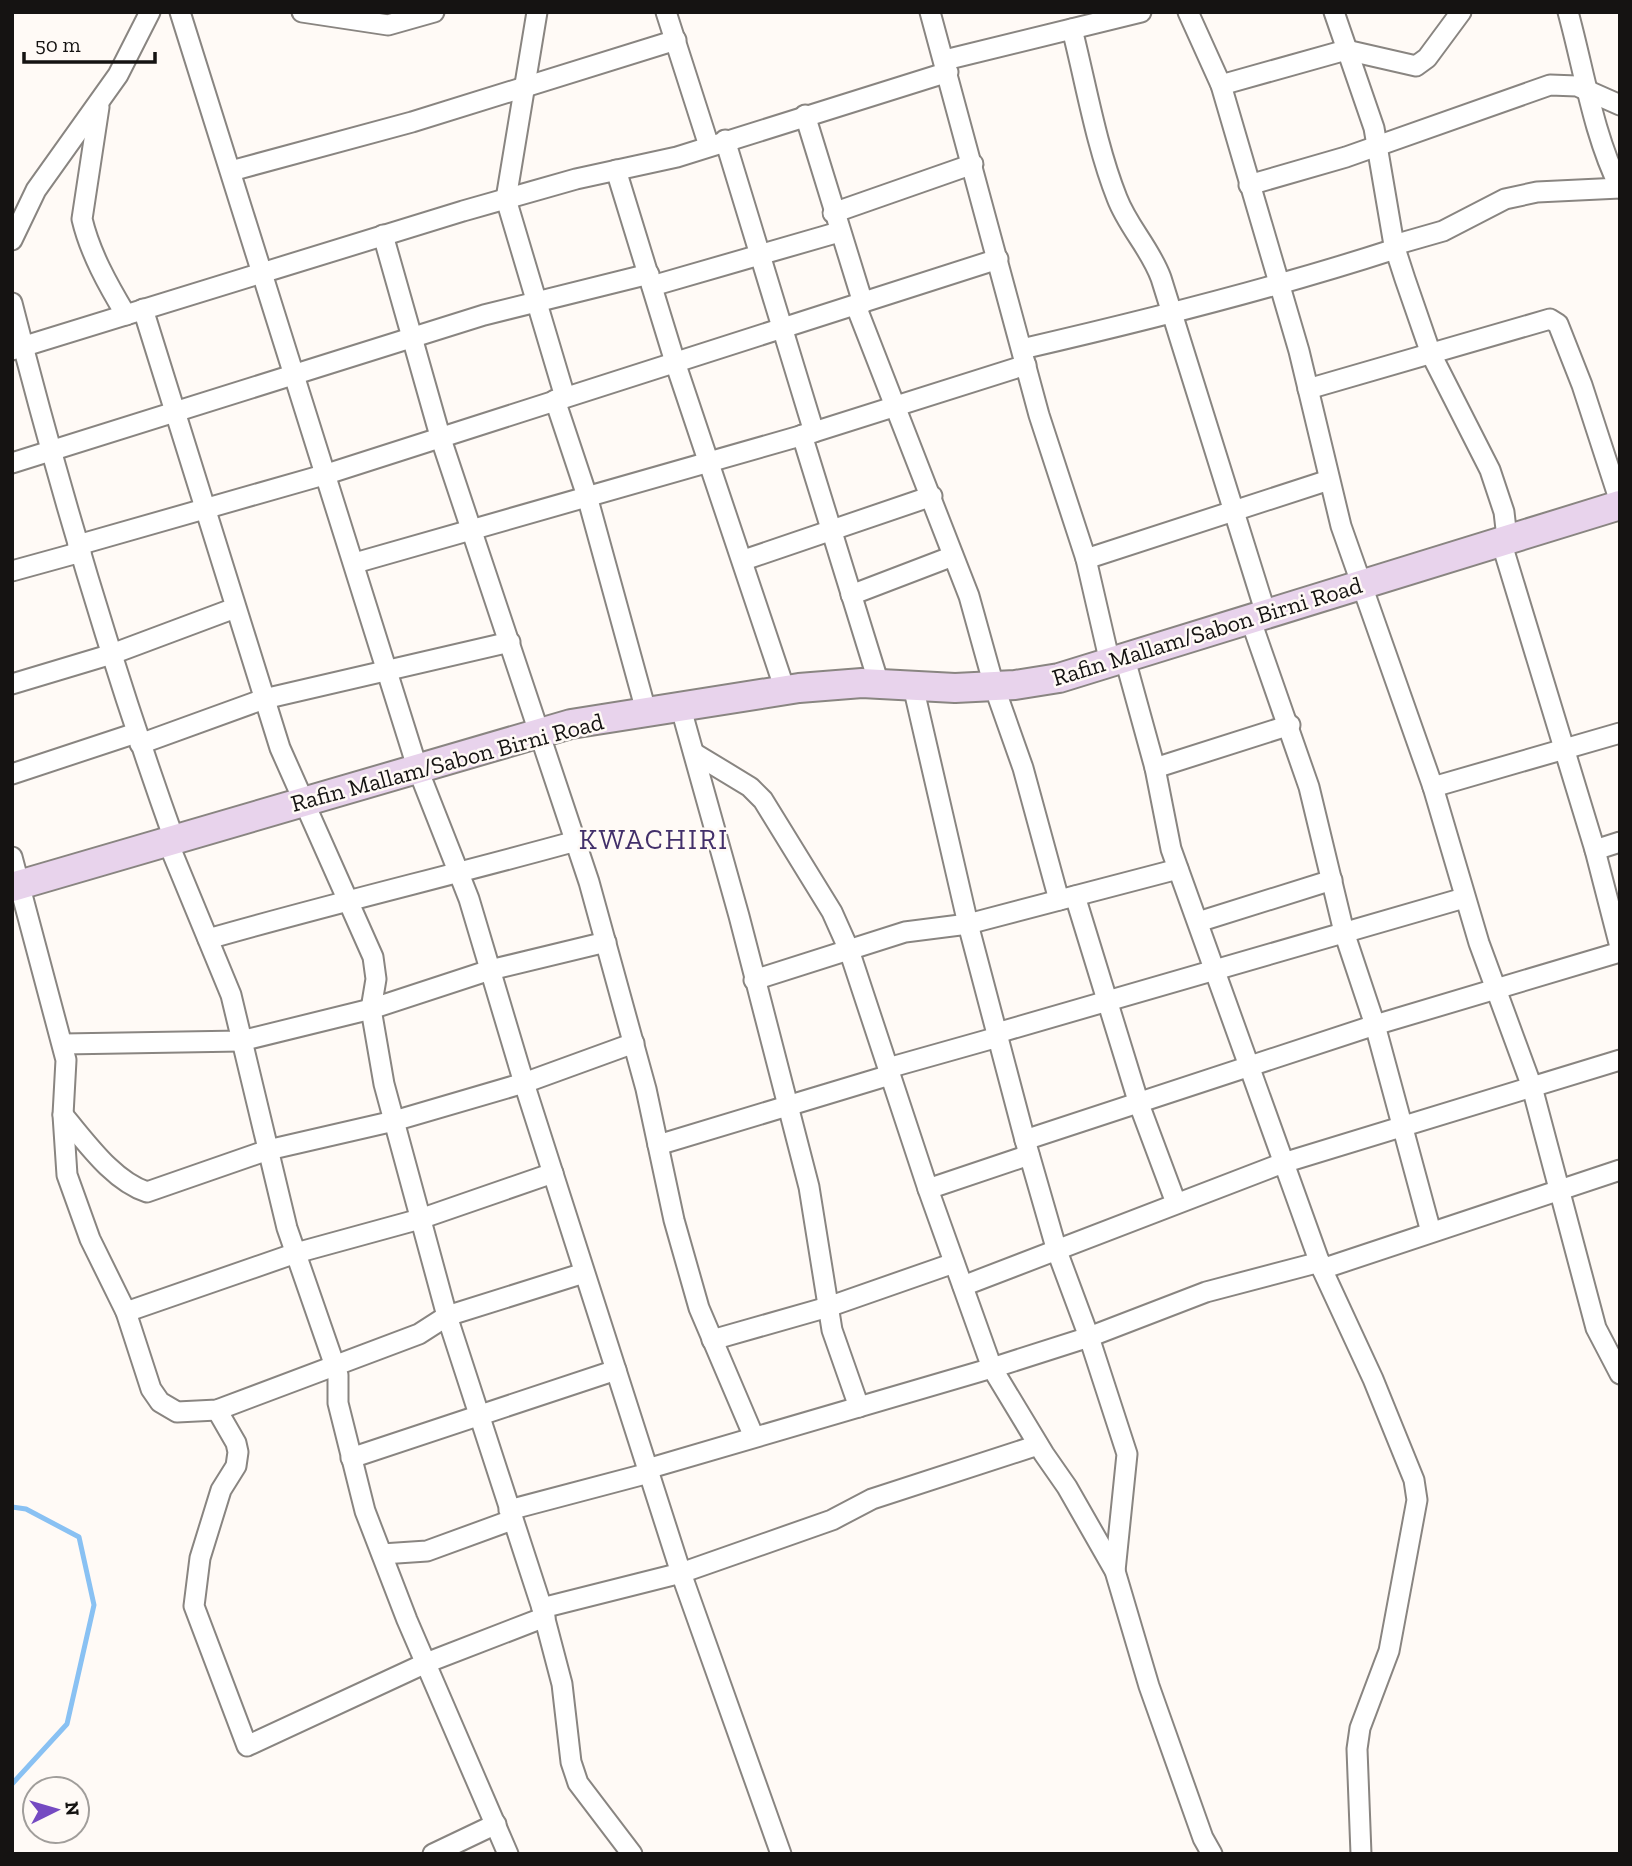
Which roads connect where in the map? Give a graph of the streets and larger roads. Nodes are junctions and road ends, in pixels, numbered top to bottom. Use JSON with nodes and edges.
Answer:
{"nodes":[{"id":1,"x":150,"y":12,"type":"edge"},
{"id":2,"x":180,"y":12,"type":"edge"},
{"id":3,"x":302,"y":12,"type":"edge"},
{"id":4,"x":434,"y":12,"type":"edge"},
{"id":5,"x":537,"y":12,"type":"edge"},
{"id":6,"x":666,"y":12,"type":"edge"},
{"id":7,"x":930,"y":12,"type":"edge"},
{"id":8,"x":1141,"y":12,"type":"edge"},
{"id":9,"x":1188,"y":12,"type":"edge"},
{"id":10,"x":1334,"y":12,"type":"edge"},
{"id":11,"x":1461,"y":12,"type":"edge"},
{"id":12,"x":1568,"y":12,"type":"edge"},
{"id":13,"x":1072,"y":29,"type":"junction"},
{"id":14,"x":676,"y":40,"type":"junction"},
{"id":15,"x":1346,"y":50,"type":"junction"},
{"id":16,"x":947,"y":66,"type":"junction"},
{"id":17,"x":1221,"y":85,"type":"junction"},
{"id":18,"x":523,"y":86,"type":"junction"},
{"id":19,"x":1589,"y":90,"type":"junction"},
{"id":20,"x":101,"y":99,"type":"junction"},
{"id":21,"x":1620,"y":104,"type":"edge"},
{"id":22,"x":805,"y":116,"type":"junction"},
{"id":23,"x":717,"y":143,"type":"junction"},
{"id":24,"x":1377,"y":143,"type":"junction"},
{"id":25,"x":973,"y":164,"type":"junction"},
{"id":26,"x":616,"y":170,"type":"junction"},
{"id":27,"x":231,"y":171,"type":"junction"},
{"id":28,"x":1249,"y":185,"type":"junction"},
{"id":29,"x":1620,"y":188,"type":"edge"},
{"id":30,"x":506,"y":199,"type":"junction"},
{"id":31,"x":836,"y":223,"type":"junction"},
{"id":32,"x":383,"y":235,"type":"junction"},
{"id":33,"x":12,"y":240,"type":"edge"},
{"id":34,"x":1395,"y":247,"type":"junction"},
{"id":35,"x":758,"y":255,"type":"junction"},
{"id":36,"x":998,"y":259,"type":"junction"},
{"id":37,"x":261,"y":272,"type":"junction"},
{"id":38,"x":650,"y":280,"type":"junction"},
{"id":39,"x":1279,"y":286,"type":"junction"},
{"id":40,"x":538,"y":302,"type":"junction"},
{"id":41,"x":12,"y":303,"type":"edge"},
{"id":42,"x":860,"y":305,"type":"junction"},
{"id":43,"x":135,"y":312,"type":"junction"},
{"id":44,"x":1172,"y":315,"type":"junction"},
{"id":45,"x":783,"y":329,"type":"junction"},
{"id":46,"x":412,"y":339,"type":"junction"},
{"id":47,"x":18,"y":349,"type":"edge"},
{"id":48,"x":1431,"y":354,"type":"junction"},
{"id":49,"x":1024,"y":357,"type":"junction"},
{"id":50,"x":675,"y":362,"type":"junction"},
{"id":51,"x":294,"y":373,"type":"junction"},
{"id":52,"x":1308,"y":389,"type":"junction"},
{"id":53,"x":560,"y":398,"type":"junction"},
{"id":54,"x":895,"y":408,"type":"junction"},
{"id":55,"x":176,"y":413,"type":"junction"},
{"id":56,"x":808,"y":433,"type":"junction"},
{"id":57,"x":440,"y":436,"type":"junction"},
{"id":58,"x":52,"y":452,"type":"junction"},
{"id":59,"x":709,"y":462,"type":"junction"},
{"id":60,"x":12,"y":463,"type":"edge"},
{"id":61,"x":327,"y":474,"type":"junction"},
{"id":62,"x":1329,"y":480,"type":"junction"},
{"id":63,"x":587,"y":496,"type":"junction"},
{"id":64,"x":932,"y":496,"type":"junction"},
{"id":65,"x":1620,"y":503,"type":"edge"},
{"id":66,"x":205,"y":508,"type":"junction"},
{"id":67,"x":1233,"y":513,"type":"junction"},
{"id":68,"x":472,"y":529,"type":"junction"},
{"id":69,"x":831,"y":532,"type":"junction"},
{"id":70,"x":1504,"y":540,"type":"junction"},
{"id":71,"x":80,"y":548,"type":"junction"},
{"id":72,"x":953,"y":556,"type":"junction"},
{"id":73,"x":1086,"y":559,"type":"junction"},
{"id":74,"x":744,"y":560,"type":"junction"},
{"id":75,"x":355,"y":563,"type":"junction"},
{"id":76,"x":12,"y":571,"type":"edge"},
{"id":77,"x":1361,"y":585,"type":"junction"},
{"id":78,"x":851,"y":595,"type":"junction"},
{"id":79,"x":236,"y":608,"type":"junction"},
{"id":80,"x":1258,"y":616,"type":"junction"},
{"id":81,"x":510,"y":642,"type":"junction"},
{"id":82,"x":111,"y":654,"type":"junction"},
{"id":83,"x":1118,"y":661,"type":"junction"},
{"id":84,"x":388,"y":669,"type":"junction"},
{"id":85,"x":12,"y":684,"type":"edge"},
{"id":86,"x":879,"y":684,"type":"junction"},
{"id":87,"x":913,"y":686,"type":"junction"},
{"id":88,"x":994,"y":686,"type":"junction"},
{"id":89,"x":785,"y":690,"type":"junction"},
{"id":90,"x":264,"y":699,"type":"junction"},
{"id":91,"x":680,"y":705,"type":"junction"},
{"id":92,"x":646,"y":711,"type":"junction"},
{"id":93,"x":1290,"y":725,"type":"junction"},
{"id":94,"x":539,"y":732,"type":"junction"},
{"id":95,"x":1620,"y":733,"type":"edge"},
{"id":96,"x":138,"y":738,"type":"junction"},
{"id":97,"x":1564,"y":749,"type":"junction"},
{"id":98,"x":694,"y":753,"type":"junction"},
{"id":99,"x":417,"y":768,"type":"junction"},
{"id":100,"x":1155,"y":768,"type":"junction"},
{"id":101,"x":12,"y":774,"type":"edge"},
{"id":102,"x":1433,"y":787,"type":"junction"},
{"id":103,"x":302,"y":801,"type":"junction"},
{"id":104,"x":170,"y":839,"type":"junction"},
{"id":105,"x":576,"y":841,"type":"junction"},
{"id":106,"x":1620,"y":842,"type":"edge"},
{"id":107,"x":1595,"y":850,"type":"junction"},
{"id":108,"x":12,"y":856,"type":"edge"},
{"id":109,"x":1178,"y":869,"type":"junction"},
{"id":110,"x":460,"y":873,"type":"junction"},
{"id":111,"x":1332,"y":880,"type":"junction"},
{"id":112,"x":16,"y":886,"type":"edge"},
{"id":113,"x":1067,"y":898,"type":"junction"},
{"id":114,"x":1464,"y":898,"type":"junction"},
{"id":115,"x":346,"y":900,"type":"junction"},
{"id":116,"x":1198,"y":922,"type":"junction"},
{"id":117,"x":968,"y":923,"type":"junction"},
{"id":118,"x":1344,"y":932,"type":"junction"},
{"id":119,"x":208,"y":939,"type":"junction"},
{"id":120,"x":606,"y":942,"type":"junction"},
{"id":121,"x":1620,"y":949,"type":"edge"},
{"id":122,"x":849,"y":950,"type":"junction"},
{"id":123,"x":1214,"y":969,"type":"junction"},
{"id":124,"x":490,"y":970,"type":"junction"},
{"id":125,"x":754,"y":980,"type":"junction"},
{"id":126,"x":1494,"y":988,"type":"junction"},
{"id":127,"x":1107,"y":1001,"type":"junction"},
{"id":128,"x":371,"y":1009,"type":"junction"},
{"id":129,"x":1376,"y":1025,"type":"junction"},
{"id":130,"x":997,"y":1035,"type":"junction"},
{"id":131,"x":242,"y":1041,"type":"junction"},
{"id":132,"x":634,"y":1043,"type":"junction"},
{"id":133,"x":63,"y":1044,"type":"junction"},
{"id":134,"x":1620,"y":1060,"type":"edge"},
{"id":135,"x":1250,"y":1068,"type":"junction"},
{"id":136,"x":889,"y":1071,"type":"junction"},
{"id":137,"x":524,"y":1083,"type":"junction"},
{"id":138,"x":1532,"y":1087,"type":"junction"},
{"id":139,"x":1139,"y":1104,"type":"junction"},
{"id":140,"x":786,"y":1105,"type":"junction"},
{"id":141,"x":63,"y":1115,"type":"junction"},
{"id":142,"x":394,"y":1121,"type":"junction"},
{"id":143,"x":1404,"y":1126,"type":"junction"},
{"id":144,"x":658,"y":1145,"type":"junction"},
{"id":145,"x":1027,"y":1148,"type":"junction"},
{"id":146,"x":268,"y":1150,"type":"junction"},
{"id":147,"x":1283,"y":1163,"type":"junction"},
{"id":148,"x":1620,"y":1170,"type":"edge"},
{"id":149,"x":552,"y":1173,"type":"junction"},
{"id":150,"x":928,"y":1189,"type":"junction"},
{"id":151,"x":1559,"y":1189,"type":"junction"},
{"id":152,"x":1176,"y":1203,"type":"junction"},
{"id":153,"x":420,"y":1219,"type":"junction"},
{"id":154,"x":1431,"y":1232,"type":"junction"},
{"id":155,"x":1057,"y":1251,"type":"junction"},
{"id":156,"x":296,"y":1254,"type":"junction"},
{"id":157,"x":954,"y":1263,"type":"junction"},
{"id":158,"x":1321,"y":1265,"type":"junction"},
{"id":159,"x":584,"y":1273,"type":"junction"},
{"id":160,"x":963,"y":1286,"type":"junction"},
{"id":161,"x":828,"y":1307,"type":"junction"},
{"id":162,"x":126,"y":1312,"type":"junction"},
{"id":163,"x":447,"y":1316,"type":"junction"},
{"id":164,"x":1089,"y":1337,"type":"junction"},
{"id":165,"x":712,"y":1340,"type":"junction"},
{"id":166,"x":334,"y":1364,"type":"junction"},
{"id":167,"x":992,"y":1368,"type":"junction"},
{"id":168,"x":616,"y":1370,"type":"junction"},
{"id":169,"x":1620,"y":1374,"type":"edge"},
{"id":170,"x":859,"y":1407,"type":"junction"},
{"id":171,"x":218,"y":1410,"type":"junction"},
{"id":172,"x":479,"y":1416,"type":"junction"},
{"id":173,"x":754,"y":1437,"type":"junction"},
{"id":174,"x":1038,"y":1445,"type":"junction"},
{"id":175,"x":351,"y":1458,"type":"junction"},
{"id":176,"x":648,"y":1471,"type":"junction"},
{"id":177,"x":510,"y":1515,"type":"junction"},
{"id":178,"x":382,"y":1554,"type":"junction"},
{"id":179,"x":1115,"y":1571,"type":"junction"},
{"id":180,"x":681,"y":1573,"type":"junction"},
{"id":181,"x":543,"y":1612,"type":"junction"},
{"id":182,"x":426,"y":1662,"type":"junction"},
{"id":183,"x":496,"y":1824,"type":"junction"},
{"id":184,"x":433,"y":1854,"type":"edge"},
{"id":185,"x":508,"y":1854,"type":"edge"},
{"id":186,"x":632,"y":1854,"type":"edge"},
{"id":187,"x":781,"y":1854,"type":"edge"},
{"id":188,"x":1212,"y":1854,"type":"edge"},
{"id":189,"x":1360,"y":1854,"type":"edge"}],
"edges":[{"from":1,"to":20,"type":"street"},
{"from":2,"to":27,"type":"street"},
{"from":3,"to":4,"type":"street"},
{"from":5,"to":18,"type":"street"},
{"from":6,"to":14,"type":"street"},
{"from":7,"to":16,"type":"street"},
{"from":8,"to":13,"type":"street"},
{"from":9,"to":17,"type":"street"},
{"from":10,"to":15,"type":"street"},
{"from":11,"to":15,"type":"street"},
{"from":12,"to":19,"type":"street"},
{"from":13,"to":16,"type":"street"},
{"from":13,"to":44,"type":"street"},
{"from":14,"to":18,"type":"street"},
{"from":14,"to":23,"type":"street"},
{"from":15,"to":17,"type":"street"},
{"from":15,"to":24,"type":"street"},
{"from":16,"to":22,"type":"street"},
{"from":16,"to":25,"type":"street"},
{"from":17,"to":28,"type":"street"},
{"from":18,"to":27,"type":"street"},
{"from":18,"to":30,"type":"street"},
{"from":19,"to":21,"type":"street"},
{"from":19,"to":24,"type":"street"},
{"from":19,"to":29,"type":"street"},
{"from":20,"to":33,"type":"street"},
{"from":20,"to":43,"type":"street"},
{"from":22,"to":23,"type":"street"},
{"from":22,"to":31,"type":"street"},
{"from":23,"to":26,"type":"street"},
{"from":23,"to":35,"type":"street"},
{"from":24,"to":28,"type":"street"},
{"from":24,"to":34,"type":"street"},
{"from":25,"to":31,"type":"street"},
{"from":25,"to":36,"type":"street"},
{"from":26,"to":30,"type":"street"},
{"from":26,"to":38,"type":"street"},
{"from":27,"to":37,"type":"street"},
{"from":28,"to":39,"type":"street"},
{"from":29,"to":34,"type":"street"},
{"from":30,"to":32,"type":"street"},
{"from":30,"to":40,"type":"street"},
{"from":31,"to":35,"type":"street"},
{"from":31,"to":42,"type":"street"},
{"from":32,"to":37,"type":"street"},
{"from":32,"to":46,"type":"street"},
{"from":34,"to":39,"type":"street"},
{"from":34,"to":48,"type":"street"},
{"from":35,"to":38,"type":"street"},
{"from":35,"to":45,"type":"street"},
{"from":36,"to":42,"type":"street"},
{"from":36,"to":49,"type":"street"},
{"from":37,"to":43,"type":"street"},
{"from":37,"to":51,"type":"street"},
{"from":38,"to":40,"type":"street"},
{"from":38,"to":50,"type":"street"},
{"from":39,"to":44,"type":"street"},
{"from":39,"to":52,"type":"street"},
{"from":40,"to":46,"type":"street"},
{"from":40,"to":53,"type":"street"},
{"from":41,"to":47,"type":"street"},
{"from":42,"to":45,"type":"street"},
{"from":42,"to":54,"type":"street"},
{"from":43,"to":47,"type":"street"},
{"from":43,"to":55,"type":"street"},
{"from":44,"to":49,"type":"street"},
{"from":44,"to":67,"type":"street"},
{"from":45,"to":50,"type":"street"},
{"from":45,"to":56,"type":"street"},
{"from":46,"to":51,"type":"street"},
{"from":46,"to":57,"type":"street"},
{"from":47,"to":58,"type":"street"},
{"from":48,"to":52,"type":"street"},
{"from":48,"to":65,"type":"street"},
{"from":48,"to":70,"type":"street"},
{"from":49,"to":54,"type":"street"},
{"from":49,"to":73,"type":"street"},
{"from":50,"to":53,"type":"street"},
{"from":50,"to":59,"type":"street"},
{"from":51,"to":55,"type":"street"},
{"from":51,"to":61,"type":"street"},
{"from":52,"to":62,"type":"street"},
{"from":53,"to":57,"type":"street"},
{"from":53,"to":63,"type":"street"},
{"from":54,"to":56,"type":"street"},
{"from":54,"to":64,"type":"street"},
{"from":55,"to":58,"type":"street"},
{"from":55,"to":66,"type":"street"},
{"from":56,"to":59,"type":"street"},
{"from":56,"to":69,"type":"street"},
{"from":57,"to":61,"type":"street"},
{"from":57,"to":68,"type":"street"},
{"from":58,"to":60,"type":"street"},
{"from":58,"to":71,"type":"street"},
{"from":59,"to":63,"type":"street"},
{"from":59,"to":74,"type":"street"},
{"from":61,"to":66,"type":"street"},
{"from":61,"to":75,"type":"street"},
{"from":62,"to":67,"type":"street"},
{"from":62,"to":77,"type":"street"},
{"from":63,"to":68,"type":"street"},
{"from":63,"to":92,"type":"street"},
{"from":64,"to":69,"type":"street"},
{"from":64,"to":72,"type":"street"},
{"from":65,"to":70,"type":"street","name":"Rafin Mallam/Sabon Birni Road"},
{"from":66,"to":71,"type":"street"},
{"from":66,"to":79,"type":"street"},
{"from":67,"to":73,"type":"street"},
{"from":67,"to":80,"type":"street"},
{"from":68,"to":75,"type":"street"},
{"from":68,"to":81,"type":"street"},
{"from":69,"to":74,"type":"street"},
{"from":69,"to":78,"type":"street"},
{"from":70,"to":77,"type":"street","name":"Rafin Mallam/Sabon Birni Road"},
{"from":70,"to":97,"type":"street"},
{"from":71,"to":76,"type":"street"},
{"from":71,"to":82,"type":"street"},
{"from":72,"to":78,"type":"street"},
{"from":72,"to":88,"type":"street"},
{"from":73,"to":83,"type":"street"},
{"from":74,"to":89,"type":"street"},
{"from":75,"to":84,"type":"street"},
{"from":77,"to":80,"type":"street","name":"Rafin Mallam/Sabon Birni Road"},
{"from":77,"to":102,"type":"street"},
{"from":78,"to":86,"type":"street"},
{"from":79,"to":82,"type":"street"},
{"from":79,"to":90,"type":"street"},
{"from":80,"to":83,"type":"street","name":"Rafin Mallam/Sabon Birni Road"},
{"from":80,"to":93,"type":"street"},
{"from":81,"to":84,"type":"street"},
{"from":81,"to":94,"type":"street"},
{"from":82,"to":85,"type":"street"},
{"from":82,"to":96,"type":"street"},
{"from":83,"to":88,"type":"street","name":"Rafin Mallam/Sabon Birni Road"},
{"from":83,"to":100,"type":"street"},
{"from":84,"to":90,"type":"street"},
{"from":84,"to":99,"type":"street"},
{"from":86,"to":87,"type":"street","name":"Rafin Mallam/Sabon Birni Road"},
{"from":86,"to":89,"type":"street","name":"Rafin Mallam/Sabon Birni Road"},
{"from":87,"to":88,"type":"street","name":"Rafin Mallam/Sabon Birni Road"},
{"from":87,"to":117,"type":"street"},
{"from":88,"to":113,"type":"street"},
{"from":89,"to":91,"type":"street","name":"Rafin Mallam/Sabon Birni Road"},
{"from":90,"to":96,"type":"street"},
{"from":90,"to":103,"type":"street"},
{"from":91,"to":92,"type":"street","name":"Rafin Mallam/Sabon Birni Road"},
{"from":91,"to":98,"type":"street"},
{"from":92,"to":94,"type":"street","name":"Rafin Mallam/Sabon Birni Road"},
{"from":93,"to":100,"type":"street"},
{"from":93,"to":111,"type":"street"},
{"from":94,"to":99,"type":"street","name":"Rafin Mallam/Sabon Birni Road"},
{"from":94,"to":105,"type":"street"},
{"from":95,"to":97,"type":"street"},
{"from":96,"to":101,"type":"street"},
{"from":96,"to":104,"type":"street"},
{"from":97,"to":102,"type":"street"},
{"from":97,"to":107,"type":"street"},
{"from":98,"to":122,"type":"street"},
{"from":98,"to":125,"type":"street"},
{"from":99,"to":103,"type":"street","name":"Rafin Mallam/Sabon Birni Road"},
{"from":99,"to":110,"type":"street"},
{"from":100,"to":109,"type":"street"},
{"from":102,"to":114,"type":"street"},
{"from":103,"to":104,"type":"street","name":"Rafin Mallam/Sabon Birni Road"},
{"from":103,"to":115,"type":"street"},
{"from":104,"to":112,"type":"street","name":"Rafin Mallam/Sabon Birni Road"},
{"from":104,"to":119,"type":"street"},
{"from":105,"to":110,"type":"street"},
{"from":105,"to":120,"type":"street"},
{"from":106,"to":107,"type":"street"},
{"from":107,"to":121,"type":"street"},
{"from":108,"to":112,"type":"street"},
{"from":109,"to":113,"type":"street"},
{"from":109,"to":116,"type":"street"},
{"from":110,"to":115,"type":"street"},
{"from":110,"to":124,"type":"street"},
{"from":111,"to":116,"type":"street"},
{"from":111,"to":118,"type":"street"},
{"from":112,"to":133,"type":"street"},
{"from":113,"to":117,"type":"street"},
{"from":113,"to":127,"type":"street"},
{"from":114,"to":118,"type":"street"},
{"from":114,"to":126,"type":"street"},
{"from":115,"to":119,"type":"street"},
{"from":115,"to":128,"type":"street"},
{"from":116,"to":123,"type":"street"},
{"from":117,"to":122,"type":"street"},
{"from":117,"to":130,"type":"street"},
{"from":118,"to":123,"type":"street"},
{"from":118,"to":129,"type":"street"},
{"from":119,"to":131,"type":"street"},
{"from":120,"to":124,"type":"street"},
{"from":120,"to":132,"type":"street"},
{"from":121,"to":126,"type":"street"},
{"from":122,"to":125,"type":"street"},
{"from":122,"to":136,"type":"street"},
{"from":123,"to":127,"type":"street"},
{"from":123,"to":135,"type":"street"},
{"from":124,"to":128,"type":"street"},
{"from":124,"to":137,"type":"street"},
{"from":125,"to":140,"type":"street"},
{"from":126,"to":129,"type":"street"},
{"from":126,"to":138,"type":"street"},
{"from":127,"to":130,"type":"street"},
{"from":127,"to":139,"type":"street"},
{"from":128,"to":131,"type":"street"},
{"from":128,"to":142,"type":"street"},
{"from":129,"to":135,"type":"street"},
{"from":129,"to":143,"type":"street"},
{"from":130,"to":136,"type":"street"},
{"from":130,"to":145,"type":"street"},
{"from":131,"to":133,"type":"street"},
{"from":131,"to":146,"type":"street"},
{"from":132,"to":137,"type":"street"},
{"from":132,"to":144,"type":"street"},
{"from":133,"to":141,"type":"street"},
{"from":134,"to":138,"type":"street"},
{"from":135,"to":139,"type":"street"},
{"from":135,"to":147,"type":"street"},
{"from":136,"to":140,"type":"street"},
{"from":136,"to":150,"type":"street"},
{"from":137,"to":142,"type":"street"},
{"from":137,"to":149,"type":"street"},
{"from":138,"to":143,"type":"street"},
{"from":138,"to":151,"type":"street"},
{"from":139,"to":145,"type":"street"},
{"from":139,"to":152,"type":"street"},
{"from":140,"to":144,"type":"street"},
{"from":140,"to":161,"type":"street"},
{"from":141,"to":146,"type":"street"},
{"from":141,"to":162,"type":"street"},
{"from":142,"to":146,"type":"street"},
{"from":142,"to":153,"type":"street"},
{"from":143,"to":147,"type":"street"},
{"from":143,"to":154,"type":"street"},
{"from":144,"to":165,"type":"street"},
{"from":145,"to":150,"type":"street"},
{"from":145,"to":155,"type":"street"},
{"from":146,"to":156,"type":"street"},
{"from":147,"to":152,"type":"street"},
{"from":147,"to":158,"type":"street"},
{"from":148,"to":151,"type":"street"},
{"from":149,"to":153,"type":"street"},
{"from":149,"to":159,"type":"street"},
{"from":150,"to":157,"type":"street"},
{"from":151,"to":154,"type":"street"},
{"from":151,"to":169,"type":"street"},
{"from":152,"to":155,"type":"street"},
{"from":153,"to":156,"type":"street"},
{"from":153,"to":163,"type":"street"},
{"from":154,"to":158,"type":"street"},
{"from":155,"to":160,"type":"street"},
{"from":155,"to":164,"type":"street"},
{"from":156,"to":162,"type":"street"},
{"from":156,"to":166,"type":"street"},
{"from":157,"to":160,"type":"street"},
{"from":157,"to":161,"type":"street"},
{"from":158,"to":164,"type":"street"},
{"from":158,"to":189,"type":"street"},
{"from":159,"to":163,"type":"street"},
{"from":159,"to":168,"type":"street"},
{"from":160,"to":167,"type":"street"},
{"from":161,"to":165,"type":"street"},
{"from":161,"to":170,"type":"street"},
{"from":162,"to":171,"type":"street"},
{"from":163,"to":166,"type":"street"},
{"from":163,"to":172,"type":"street"},
{"from":164,"to":167,"type":"street"},
{"from":164,"to":179,"type":"street"},
{"from":165,"to":173,"type":"street"},
{"from":166,"to":171,"type":"street"},
{"from":166,"to":175,"type":"street"},
{"from":167,"to":170,"type":"street"},
{"from":167,"to":174,"type":"street"},
{"from":168,"to":172,"type":"street"},
{"from":168,"to":176,"type":"street"},
{"from":170,"to":173,"type":"street"},
{"from":171,"to":182,"type":"street"},
{"from":172,"to":175,"type":"street"},
{"from":172,"to":177,"type":"street"},
{"from":173,"to":176,"type":"street"},
{"from":174,"to":179,"type":"street"},
{"from":174,"to":180,"type":"street"},
{"from":175,"to":178,"type":"street"},
{"from":176,"to":177,"type":"street"},
{"from":176,"to":180,"type":"street"},
{"from":177,"to":178,"type":"street"},
{"from":177,"to":181,"type":"street"},
{"from":178,"to":182,"type":"street"},
{"from":179,"to":188,"type":"street"},
{"from":180,"to":181,"type":"street"},
{"from":180,"to":187,"type":"street"},
{"from":181,"to":182,"type":"street"},
{"from":181,"to":186,"type":"street"},
{"from":182,"to":183,"type":"street"},
{"from":183,"to":184,"type":"street"},
{"from":183,"to":185,"type":"street"}]}
